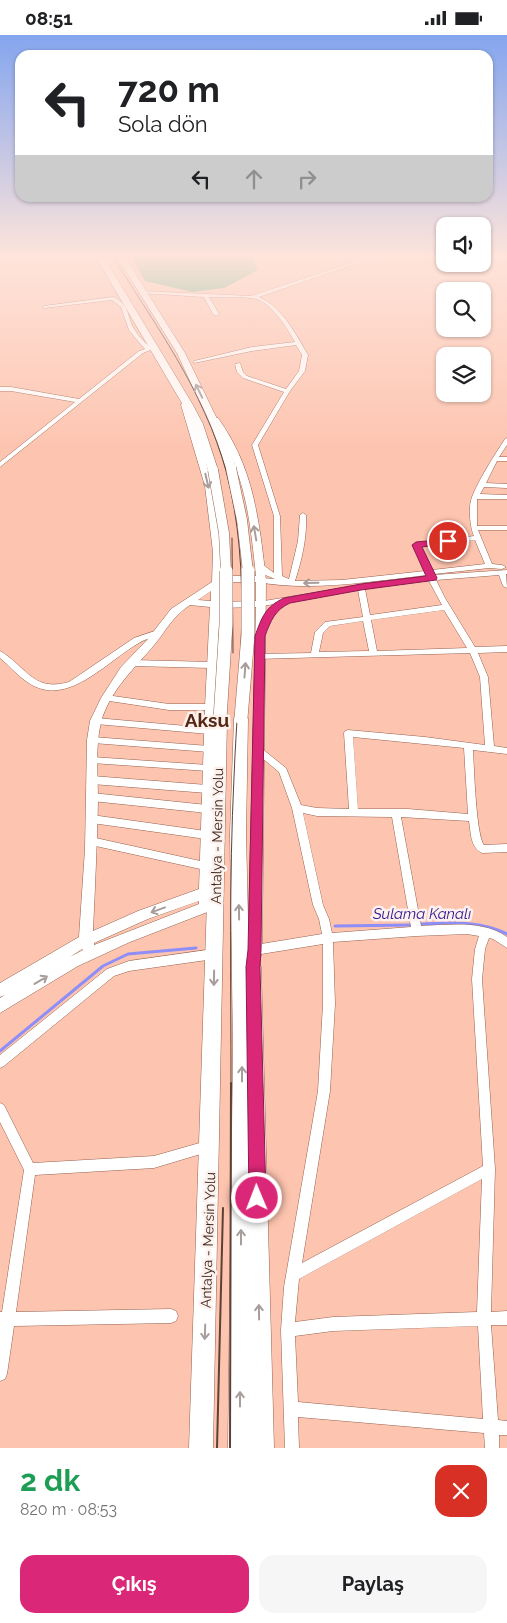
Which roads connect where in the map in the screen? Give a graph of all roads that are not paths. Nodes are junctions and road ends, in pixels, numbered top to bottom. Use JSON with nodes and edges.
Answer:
{"nodes":[{"id":1,"x":126,"y":320,"type":"edge"},
{"id":2,"x":136,"y":320,"type":"edge"},
{"id":3,"x":159,"y":320,"type":"edge"},
{"id":4,"x":281,"y":320,"type":"edge"},
{"id":5,"x":297,"y":343,"type":"junction"},
{"id":6,"x":152,"y":348,"type":"junction"},
{"id":7,"x":196,"y":362,"type":"dead end"},
{"id":8,"x":238,"y":365,"type":"dead end"},
{"id":9,"x":177,"y":385,"type":"junction"},
{"id":10,"x":0,"y":389,"type":"edge"},
{"id":11,"x":287,"y":391,"type":"junction"},
{"id":12,"x":80,"y":401,"type":"junction"},
{"id":13,"x":209,"y":411,"type":"junction"},
{"id":14,"x":507,"y":441,"type":"edge"},
{"id":15,"x":495,"y":459,"type":"junction"},
{"id":16,"x":507,"y":459,"type":"edge"},
{"id":17,"x":0,"y":465,"type":"edge"},
{"id":18,"x":481,"y":485,"type":"junction"},
{"id":19,"x":507,"y":486,"type":"edge"},
{"id":20,"x":476,"y":496,"type":"junction"},
{"id":21,"x":507,"y":497,"type":"edge"},
{"id":22,"x":303,"y":515,"type":"dead end"},
{"id":23,"x":474,"y":528,"type":"junction"},
{"id":24,"x":507,"y":529,"type":"edge"},
{"id":25,"x":478,"y":538,"type":"junction"},
{"id":26,"x":259,"y":566,"type":"junction"},
{"id":27,"x":489,"y":567,"type":"junction"},
{"id":28,"x":505,"y":571,"type":"edge"},
{"id":29,"x":431,"y":575,"type":"junction"},
{"id":30,"x":278,"y":578,"type":"junction"},
{"id":31,"x":261,"y":580,"type":"junction"},
{"id":32,"x":218,"y":583,"type":"junction"},
{"id":33,"x":291,"y":583,"type":"junction"},
{"id":34,"x":507,"y":586,"type":"edge"},
{"id":35,"x":361,"y":587,"type":"junction"},
{"id":36,"x":288,"y":600,"type":"junction"},
{"id":37,"x":190,"y":602,"type":"junction"},
{"id":38,"x":261,"y":604,"type":"junction"},
{"id":39,"x":216,"y":605,"type":"junction"},
{"id":40,"x":447,"y":607,"type":"junction"},
{"id":41,"x":366,"y":618,"type":"junction"},
{"id":42,"x":158,"y":633,"type":"junction"},
{"id":43,"x":260,"y":636,"type":"junction"},
{"id":44,"x":507,"y":649,"type":"edge"},
{"id":45,"x":473,"y":651,"type":"junction"},
{"id":46,"x":373,"y":653,"type":"junction"},
{"id":47,"x":0,"y":654,"type":"edge"},
{"id":48,"x":315,"y":655,"type":"junction"},
{"id":49,"x":260,"y":657,"type":"junction"},
{"id":50,"x":132,"y":663,"type":"junction"},
{"id":51,"x":212,"y":665,"type":"junction"},
{"id":52,"x":106,"y":698,"type":"junction"},
{"id":53,"x":213,"y":719,"type":"junction"},
{"id":54,"x":96,"y":721,"type":"junction"},
{"id":55,"x":93,"y":740,"type":"junction"},
{"id":56,"x":468,"y":746,"type":"junction"},
{"id":57,"x":208,"y":749,"type":"junction"},
{"id":58,"x":490,"y":749,"type":"junction"},
{"id":59,"x":258,"y":750,"type":"junction"},
{"id":60,"x":507,"y":751,"type":"edge"},
{"id":61,"x":92,"y":760,"type":"junction"},
{"id":62,"x":208,"y":768,"type":"junction"},
{"id":63,"x":92,"y":780,"type":"junction"},
{"id":64,"x":207,"y":789,"type":"junction"},
{"id":65,"x":92,"y":797,"type":"junction"},
{"id":66,"x":297,"y":808,"type":"junction"},
{"id":67,"x":206,"y":809,"type":"junction"},
{"id":68,"x":354,"y":813,"type":"junction"},
{"id":69,"x":396,"y":813,"type":"junction"},
{"id":70,"x":473,"y":818,"type":"junction"},
{"id":71,"x":92,"y":819,"type":"junction"},
{"id":72,"x":206,"y":835,"type":"junction"},
{"id":73,"x":91,"y":841,"type":"junction"},
{"id":74,"x":507,"y":848,"type":"edge"},
{"id":75,"x":204,"y":866,"type":"junction"},
{"id":76,"x":204,"y":900,"type":"junction"},
{"id":77,"x":416,"y":926,"type":"junction"},
{"id":78,"x":486,"y":932,"type":"junction"},
{"id":79,"x":328,"y":939,"type":"junction"},
{"id":80,"x":86,"y":940,"type":"junction"},
{"id":81,"x":507,"y":943,"type":"edge"},
{"id":82,"x":214,"y":946,"type":"junction"},
{"id":83,"x":91,"y":953,"type":"junction"},
{"id":84,"x":254,"y":958,"type":"junction"},
{"id":85,"x":0,"y":990,"type":"edge"},
{"id":86,"x":0,"y":1006,"type":"edge"},
{"id":87,"x":242,"y":1049,"type":"junction"},
{"id":88,"x":0,"y":1062,"type":"edge"},
{"id":89,"x":0,"y":1109,"type":"edge"},
{"id":90,"x":210,"y":1146,"type":"junction"},
{"id":91,"x":30,"y":1169,"type":"junction"},
{"id":92,"x":489,"y":1169,"type":"junction"},
{"id":93,"x":293,"y":1275,"type":"junction"},
{"id":94,"x":171,"y":1316,"type":"dead end"},
{"id":95,"x":484,"y":1319,"type":"junction"},
{"id":96,"x":507,"y":1319,"type":"edge"},
{"id":97,"x":4,"y":1320,"type":"edge"},
{"id":98,"x":288,"y":1331,"type":"junction"},
{"id":99,"x":0,"y":1374,"type":"edge"},
{"id":100,"x":291,"y":1409,"type":"junction"},
{"id":101,"x":492,"y":1427,"type":"junction"},
{"id":102,"x":507,"y":1427,"type":"edge"},
{"id":103,"x":201,"y":1448,"type":"edge"},
{"id":104,"x":240,"y":1448,"type":"edge"},
{"id":105,"x":262,"y":1448,"type":"edge"},
{"id":106,"x":292,"y":1448,"type":"edge"},
{"id":107,"x":492,"y":1448,"type":"edge"}],
"edges":[{"from":1,"to":6,"type":"street"},
{"from":2,"to":6,"type":"highway","name":"Antalya - Mersin Yolu"},
{"from":13,"to":3,"type":"highway","name":"Antalya - Mersin Yolu","one_way":true},
{"from":4,"to":5,"type":"street"},
{"from":5,"to":7,"type":"street"},
{"from":5,"to":11,"type":"street"},
{"from":6,"to":9,"type":"highway","name":"Antalya - Mersin Yolu"},
{"from":6,"to":12,"type":"street"},
{"from":8,"to":11,"type":"street"},
{"from":9,"to":32,"type":"main road","one_way":true},
{"from":9,"to":53,"type":"highway","name":"Antalya - Mersin Yolu","bridge":true},
{"from":10,"to":12,"type":"street"},
{"from":11,"to":30,"type":"street"},
{"from":12,"to":17,"type":"street"},
{"from":26,"to":13,"type":"main road","one_way":true},
{"from":87,"to":13,"type":"highway","name":"Antalya - Mersin Yolu","one_way":true,"bridge":true},
{"from":14,"to":15,"type":"street"},
{"from":15,"to":16,"type":"street"},
{"from":15,"to":18,"type":"street"},
{"from":18,"to":19,"type":"street"},
{"from":18,"to":20,"type":"street"},
{"from":20,"to":21,"type":"street"},
{"from":20,"to":23,"type":"street"},
{"from":22,"to":33,"type":"street"},
{"from":23,"to":24,"type":"street"},
{"from":23,"to":25,"type":"street"},
{"from":25,"to":27,"type":"street"},
{"from":25,"to":29,"type":"street"},
{"from":26,"to":30,"type":"street"},
{"from":26,"to":31,"type":"main road"},
{"from":27,"to":28,"type":"street"},
{"from":27,"to":29,"type":"street"},
{"from":28,"to":29,"type":"street"},
{"from":28,"to":34,"type":"street"},
{"from":29,"to":33,"type":"street","one_way":true},
{"from":29,"to":35,"type":"street"},
{"from":29,"to":40,"type":"street"},
{"from":30,"to":33,"type":"street"},
{"from":31,"to":32,"type":"main road"},
{"from":31,"to":33,"type":"street"},
{"from":31,"to":38,"type":"main road"},
{"from":32,"to":37,"type":"main road"},
{"from":32,"to":39,"type":"main road"},
{"from":35,"to":36,"type":"street"},
{"from":35,"to":41,"type":"street"},
{"from":36,"to":38,"type":"street"},
{"from":36,"to":43,"type":"street"},
{"from":37,"to":39,"type":"main road"},
{"from":37,"to":42,"type":"main road"},
{"from":38,"to":39,"type":"main road"},
{"from":38,"to":43,"type":"main road"},
{"from":39,"to":51,"type":"main road"},
{"from":40,"to":41,"type":"street"},
{"from":40,"to":45,"type":"street"},
{"from":41,"to":46,"type":"street"},
{"from":41,"to":48,"type":"street"},
{"from":42,"to":47,"type":"street"},
{"from":42,"to":50,"type":"main road"},
{"from":43,"to":49,"type":"main road"},
{"from":44,"to":45,"type":"street"},
{"from":45,"to":46,"type":"street"},
{"from":45,"to":58,"type":"street"},
{"from":46,"to":48,"type":"street"},
{"from":48,"to":49,"type":"street"},
{"from":49,"to":59,"type":"main road"},
{"from":50,"to":51,"type":"street"},
{"from":50,"to":52,"type":"main road"},
{"from":51,"to":53,"type":"main road"},
{"from":52,"to":53,"type":"street"},
{"from":52,"to":54,"type":"main road"},
{"from":53,"to":54,"type":"street"},
{"from":53,"to":57,"type":"main road"},
{"from":53,"to":82,"type":"highway","name":"Antalya - Mersin Yolu"},
{"from":54,"to":55,"type":"main road"},
{"from":55,"to":57,"type":"street"},
{"from":55,"to":61,"type":"main road"},
{"from":56,"to":58,"type":"street"},
{"from":56,"to":68,"type":"street"},
{"from":56,"to":70,"type":"street"},
{"from":57,"to":62,"type":"main road"},
{"from":58,"to":60,"type":"street"},
{"from":59,"to":66,"type":"street"},
{"from":59,"to":84,"type":"main road"},
{"from":61,"to":62,"type":"street"},
{"from":61,"to":63,"type":"main road"},
{"from":62,"to":64,"type":"main road"},
{"from":63,"to":64,"type":"street"},
{"from":63,"to":65,"type":"main road"},
{"from":64,"to":67,"type":"main road"},
{"from":65,"to":67,"type":"street"},
{"from":65,"to":71,"type":"main road"},
{"from":66,"to":68,"type":"street"},
{"from":66,"to":79,"type":"street"},
{"from":67,"to":72,"type":"main road"},
{"from":68,"to":69,"type":"street"},
{"from":69,"to":70,"type":"street"},
{"from":69,"to":77,"type":"street"},
{"from":70,"to":74,"type":"street"},
{"from":71,"to":72,"type":"street"},
{"from":71,"to":73,"type":"main road"},
{"from":72,"to":75,"type":"main road"},
{"from":73,"to":75,"type":"street"},
{"from":73,"to":80,"type":"main road"},
{"from":75,"to":76,"type":"main road"},
{"from":76,"to":80,"type":"main road","one_way":true},
{"from":76,"to":82,"type":"highway"},
{"from":76,"to":83,"type":"main road"},
{"from":77,"to":78,"type":"street"},
{"from":77,"to":79,"type":"street"},
{"from":78,"to":81,"type":"street"},
{"from":78,"to":92,"type":"street"},
{"from":79,"to":84,"type":"street"},
{"from":79,"to":93,"type":"street"},
{"from":80,"to":83,"type":"main road"},
{"from":80,"to":85,"type":"main road"},
{"from":82,"to":88,"type":"street"},
{"from":82,"to":90,"type":"highway","name":"Antalya - Mersin Yolu","one_way":true},
{"from":86,"to":83,"type":"main road","one_way":true},
{"from":84,"to":87,"type":"highway"},
{"from":105,"to":84,"type":"highway","one_way":true},
{"from":104,"to":87,"type":"highway","name":"Antalya - Mersin Yolu","one_way":true},
{"from":89,"to":91,"type":"street"},
{"from":90,"to":91,"type":"street"},
{"from":90,"to":103,"type":"highway","name":"Antalya - Mersin Yolu","one_way":true},
{"from":91,"to":97,"type":"street"},
{"from":92,"to":93,"type":"street"},
{"from":92,"to":95,"type":"street"},
{"from":93,"to":98,"type":"street"},
{"from":94,"to":97,"type":"street"},
{"from":95,"to":96,"type":"street"},
{"from":95,"to":98,"type":"street"},
{"from":95,"to":101,"type":"street"},
{"from":97,"to":99,"type":"street"},
{"from":98,"to":100,"type":"street"},
{"from":100,"to":101,"type":"street"},
{"from":100,"to":106,"type":"street"},
{"from":101,"to":102,"type":"street"},
{"from":101,"to":107,"type":"street"}]}
